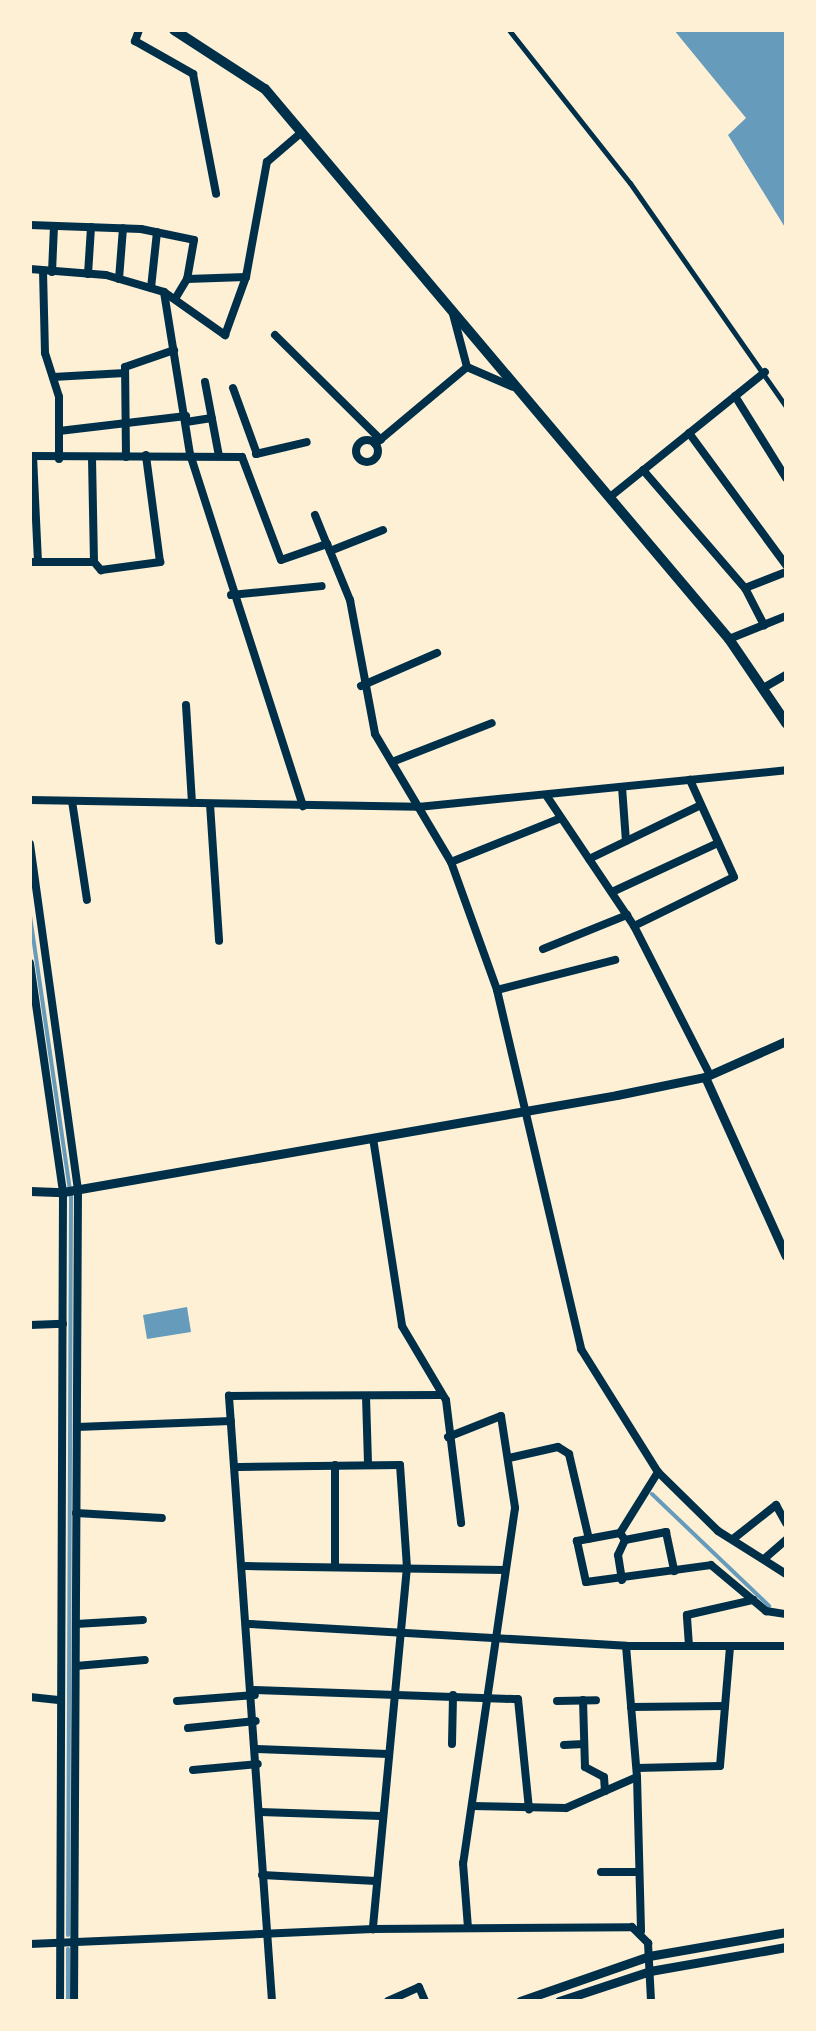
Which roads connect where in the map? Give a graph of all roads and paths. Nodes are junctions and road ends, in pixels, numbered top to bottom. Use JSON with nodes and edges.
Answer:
{"nodes":[{"id":1,"x":138,"y":30,"type":"edge"},
{"id":2,"x":174,"y":30,"type":"edge"},
{"id":3,"x":509,"y":30,"type":"edge"},
{"id":4,"x":302,"y":132,"type":"junction"},
{"id":5,"x":216,"y":194,"type":"dead end"},
{"id":6,"x":30,"y":224,"type":"edge"},
{"id":7,"x":54,"y":226,"type":"junction"},
{"id":8,"x":91,"y":227,"type":"junction"},
{"id":9,"x":124,"y":228,"type":"junction"},
{"id":10,"x":157,"y":232,"type":"junction"},
{"id":11,"x":30,"y":269,"type":"edge"},
{"id":12,"x":48,"y":272,"type":"junction"},
{"id":13,"x":88,"y":274,"type":"junction"},
{"id":14,"x":246,"y":277,"type":"junction"},
{"id":15,"x":119,"y":279,"type":"junction"},
{"id":16,"x":187,"y":279,"type":"junction"},
{"id":17,"x":151,"y":288,"type":"junction"},
{"id":18,"x":164,"y":292,"type":"junction"},
{"id":19,"x":175,"y":299,"type":"junction"},
{"id":20,"x":452,"y":310,"type":"junction"},
{"id":21,"x":274,"y":335,"type":"dead end"},
{"id":22,"x":174,"y":350,"type":"junction"},
{"id":23,"x":466,"y":367,"type":"junction"},
{"id":24,"x":125,"y":372,"type":"junction"},
{"id":25,"x":765,"y":372,"type":"junction"},
{"id":26,"x":53,"y":377,"type":"junction"},
{"id":27,"x":205,"y":382,"type":"dead end"},
{"id":28,"x":232,"y":388,"type":"dead end"},
{"id":29,"x":519,"y":390,"type":"junction"},
{"id":30,"x":736,"y":396,"type":"junction"},
{"id":31,"x":786,"y":407,"type":"edge"},
{"id":32,"x":212,"y":418,"type":"junction"},
{"id":33,"x":186,"y":419,"type":"junction"},
{"id":34,"x":126,"y":426,"type":"junction"},
{"id":35,"x":59,"y":431,"type":"junction"},
{"id":36,"x":689,"y":433,"type":"junction"},
{"id":37,"x":306,"y":442,"type":"dead end"},
{"id":38,"x":190,"y":454,"type":"junction"},
{"id":39,"x":257,"y":454,"type":"junction"},
{"id":40,"x":146,"y":455,"type":"junction"},
{"id":41,"x":31,"y":456,"type":"edge"},
{"id":42,"x":219,"y":456,"type":"junction"},
{"id":43,"x":126,"y":457,"type":"junction"},
{"id":44,"x":92,"y":458,"type":"junction"},
{"id":45,"x":242,"y":458,"type":"junction"},
{"id":46,"x":59,"y":459,"type":"junction"},
{"id":47,"x":643,"y":470,"type":"junction"},
{"id":48,"x":786,"y":478,"type":"edge"},
{"id":49,"x":610,"y":497,"type":"junction"},
{"id":50,"x":316,"y":515,"type":"dead end"},
{"id":51,"x":383,"y":530,"type":"dead end"},
{"id":52,"x":328,"y":547,"type":"junction"},
{"id":53,"x":34,"y":562,"type":"edge"},
{"id":54,"x":94,"y":562,"type":"junction"},
{"id":55,"x":786,"y":568,"type":"edge"},
{"id":56,"x":322,"y":586,"type":"dead end"},
{"id":57,"x":745,"y":588,"type":"junction"},
{"id":58,"x":232,"y":595,"type":"junction"},
{"id":59,"x":786,"y":616,"type":"edge"},
{"id":60,"x":764,"y":625,"type":"junction"},
{"id":61,"x":729,"y":639,"type":"junction"},
{"id":62,"x":437,"y":653,"type":"dead end"},
{"id":63,"x":786,"y":675,"type":"edge"},
{"id":64,"x":361,"y":686,"type":"junction"},
{"id":65,"x":765,"y":687,"type":"junction"},
{"id":66,"x":186,"y":706,"type":"dead end"},
{"id":67,"x":492,"y":722,"type":"dead end"},
{"id":68,"x":786,"y":723,"type":"edge"},
{"id":69,"x":392,"y":762,"type":"junction"},
{"id":70,"x":786,"y":770,"type":"edge"},
{"id":71,"x":690,"y":780,"type":"junction"},
{"id":72,"x":622,"y":787,"type":"junction"},
{"id":73,"x":546,"y":795,"type":"junction"},
{"id":74,"x":30,"y":800,"type":"edge"},
{"id":75,"x":72,"y":801,"type":"junction"},
{"id":76,"x":192,"y":803,"type":"junction"},
{"id":77,"x":210,"y":804,"type":"junction"},
{"id":78,"x":701,"y":805,"type":"junction"},
{"id":79,"x":303,"y":806,"type":"junction"},
{"id":80,"x":418,"y":807,"type":"junction"},
{"id":81,"x":561,"y":818,"type":"junction"},
{"id":82,"x":626,"y":841,"type":"junction"},
{"id":83,"x":718,"y":843,"type":"junction"},
{"id":84,"x":30,"y":844,"type":"edge"},
{"id":85,"x":589,"y":859,"type":"junction"},
{"id":86,"x":452,"y":862,"type":"junction"},
{"id":87,"x":612,"y":892,"type":"junction"},
{"id":88,"x":87,"y":900,"type":"dead end"},
{"id":89,"x":627,"y":915,"type":"junction"},
{"id":90,"x":634,"y":926,"type":"junction"},
{"id":91,"x":218,"y":942,"type":"dead end"},
{"id":92,"x":543,"y":949,"type":"dead end"},
{"id":93,"x":616,"y":960,"type":"dead end"},
{"id":94,"x":30,"y":964,"type":"edge"},
{"id":95,"x":497,"y":990,"type":"junction"},
{"id":96,"x":786,"y":1041,"type":"edge"},
{"id":97,"x":708,"y":1076,"type":"junction"},
{"id":98,"x":528,"y":1111,"type":"junction"},
{"id":99,"x":373,"y":1138,"type":"junction"},
{"id":100,"x":78,"y":1188,"type":"junction"},
{"id":101,"x":30,"y":1192,"type":"edge"},
{"id":102,"x":63,"y":1192,"type":"junction"},
{"id":103,"x":786,"y":1256,"type":"edge"},
{"id":104,"x":62,"y":1324,"type":"junction"},
{"id":105,"x":30,"y":1325,"type":"edge"},
{"id":106,"x":441,"y":1395,"type":"junction"},
{"id":107,"x":366,"y":1396,"type":"junction"},
{"id":108,"x":231,"y":1420,"type":"junction"},
{"id":109,"x":77,"y":1427,"type":"junction"},
{"id":110,"x":448,"y":1437,"type":"junction"},
{"id":111,"x":62,"y":1450,"type":"junction"},
{"id":112,"x":77,"y":1450,"type":"junction"},
{"id":113,"x":509,"y":1458,"type":"junction"},
{"id":114,"x":335,"y":1465,"type":"junction"},
{"id":115,"x":368,"y":1465,"type":"junction"},
{"id":116,"x":239,"y":1468,"type":"junction"},
{"id":117,"x":658,"y":1472,"type":"junction"},
{"id":118,"x":76,"y":1513,"type":"junction"},
{"id":119,"x":162,"y":1518,"type":"dead end"},
{"id":120,"x":461,"y":1523,"type":"dead end"},
{"id":121,"x":786,"y":1523,"type":"edge"},
{"id":122,"x":623,"y":1536,"type":"junction"},
{"id":123,"x":589,"y":1538,"type":"junction"},
{"id":124,"x":733,"y":1539,"type":"junction"},
{"id":125,"x":786,"y":1540,"type":"edge"},
{"id":126,"x":764,"y":1559,"type":"junction"},
{"id":127,"x":246,"y":1566,"type":"junction"},
{"id":128,"x":407,"y":1567,"type":"junction"},
{"id":129,"x":335,"y":1568,"type":"junction"},
{"id":130,"x":505,"y":1570,"type":"junction"},
{"id":131,"x":674,"y":1572,"type":"junction"},
{"id":132,"x":786,"y":1574,"type":"edge"},
{"id":133,"x":622,"y":1580,"type":"junction"},
{"id":134,"x":753,"y":1600,"type":"junction"},
{"id":135,"x":786,"y":1614,"type":"edge"},
{"id":136,"x":143,"y":1620,"type":"dead end"},
{"id":137,"x":76,"y":1624,"type":"junction"},
{"id":138,"x":250,"y":1624,"type":"junction"},
{"id":139,"x":400,"y":1630,"type":"junction"},
{"id":140,"x":495,"y":1634,"type":"junction"},
{"id":141,"x":626,"y":1646,"type":"junction"},
{"id":142,"x":689,"y":1646,"type":"junction"},
{"id":143,"x":730,"y":1646,"type":"junction"},
{"id":144,"x":786,"y":1646,"type":"edge"},
{"id":145,"x":145,"y":1660,"type":"dead end"},
{"id":146,"x":76,"y":1666,"type":"junction"},
{"id":147,"x":255,"y":1692,"type":"junction"},
{"id":148,"x":394,"y":1692,"type":"junction"},
{"id":149,"x":453,"y":1695,"type":"junction"},
{"id":150,"x":30,"y":1696,"type":"edge"},
{"id":151,"x":485,"y":1696,"type":"junction"},
{"id":152,"x":61,"y":1700,"type":"junction"},
{"id":153,"x":584,"y":1700,"type":"junction"},
{"id":154,"x":596,"y":1700,"type":"dead end"},
{"id":155,"x":177,"y":1701,"type":"dead end"},
{"id":156,"x":557,"y":1701,"type":"dead end"},
{"id":157,"x":631,"y":1706,"type":"junction"},
{"id":158,"x":725,"y":1706,"type":"junction"},
{"id":159,"x":256,"y":1721,"type":"junction"},
{"id":160,"x":188,"y":1728,"type":"dead end"},
{"id":161,"x":452,"y":1744,"type":"dead end"},
{"id":162,"x":564,"y":1744,"type":"dead end"},
{"id":163,"x":584,"y":1744,"type":"junction"},
{"id":164,"x":257,"y":1750,"type":"junction"},
{"id":165,"x":388,"y":1754,"type":"junction"},
{"id":166,"x":258,"y":1764,"type":"junction"},
{"id":167,"x":193,"y":1770,"type":"dead end"},
{"id":168,"x":637,"y":1772,"type":"junction"},
{"id":169,"x":605,"y":1791,"type":"junction"},
{"id":170,"x":472,"y":1806,"type":"junction"},
{"id":171,"x":529,"y":1809,"type":"junction"},
{"id":172,"x":260,"y":1812,"type":"junction"},
{"id":173,"x":382,"y":1816,"type":"junction"},
{"id":174,"x":601,"y":1872,"type":"dead end"},
{"id":175,"x":640,"y":1872,"type":"junction"},
{"id":176,"x":262,"y":1875,"type":"junction"},
{"id":177,"x":376,"y":1881,"type":"junction"},
{"id":178,"x":468,"y":1928,"type":"junction"},
{"id":179,"x":372,"y":1929,"type":"junction"},
{"id":180,"x":640,"y":1930,"type":"junction"},
{"id":181,"x":786,"y":1932,"type":"edge"},
{"id":182,"x":264,"y":1937,"type":"junction"},
{"id":183,"x":74,"y":1941,"type":"junction"},
{"id":184,"x":60,"y":1943,"type":"junction"},
{"id":185,"x":30,"y":1944,"type":"edge"},
{"id":186,"x":786,"y":1947,"type":"edge"},
{"id":187,"x":649,"y":1956,"type":"junction"},
{"id":188,"x":650,"y":1971,"type":"junction"},
{"id":189,"x":60,"y":2001,"type":"edge"},
{"id":190,"x":74,"y":2001,"type":"edge"},
{"id":191,"x":272,"y":2001,"type":"edge"},
{"id":192,"x":388,"y":2001,"type":"edge"},
{"id":193,"x":424,"y":2001,"type":"edge"},
{"id":194,"x":520,"y":2001,"type":"edge"},
{"id":195,"x":559,"y":2001,"type":"edge"},
{"id":196,"x":651,"y":2001,"type":"edge"}],
"edges":[{"from":1,"to":5,"type":"street"},
{"from":2,"to":4,"type":"main road"},
{"from":3,"to":25,"type":"street"},
{"from":4,"to":14,"type":"street"},
{"from":4,"to":20,"type":"main road"},
{"from":6,"to":7,"type":"street"},
{"from":7,"to":8,"type":"street"},
{"from":7,"to":12,"type":"street"},
{"from":8,"to":9,"type":"street"},
{"from":8,"to":13,"type":"street"},
{"from":9,"to":10,"type":"street"},
{"from":9,"to":15,"type":"street"},
{"from":10,"to":16,"type":"street"},
{"from":10,"to":17,"type":"street"},
{"from":11,"to":12,"type":"street"},
{"from":12,"to":13,"type":"street"},
{"from":12,"to":26,"type":"street"},
{"from":13,"to":15,"type":"street"},
{"from":14,"to":16,"type":"street"},
{"from":14,"to":19,"type":"street"},
{"from":15,"to":17,"type":"street"},
{"from":16,"to":19,"type":"street"},
{"from":17,"to":18,"type":"street"},
{"from":18,"to":19,"type":"street"},
{"from":18,"to":22,"type":"street"},
{"from":20,"to":23,"type":"street"},
{"from":20,"to":29,"type":"main road"},
{"from":21,"to":23,"type":"street"},
{"from":22,"to":24,"type":"street"},
{"from":22,"to":33,"type":"street"},
{"from":23,"to":29,"type":"street"},
{"from":24,"to":26,"type":"street"},
{"from":24,"to":34,"type":"street"},
{"from":25,"to":30,"type":"street"},
{"from":25,"to":31,"type":"street"},
{"from":26,"to":35,"type":"street"},
{"from":27,"to":32,"type":"street"},
{"from":28,"to":39,"type":"street"},
{"from":29,"to":49,"type":"main road"},
{"from":30,"to":36,"type":"street"},
{"from":30,"to":48,"type":"street"},
{"from":32,"to":33,"type":"street"},
{"from":32,"to":42,"type":"street"},
{"from":33,"to":34,"type":"street"},
{"from":33,"to":38,"type":"street"},
{"from":34,"to":35,"type":"street"},
{"from":34,"to":43,"type":"street"},
{"from":35,"to":46,"type":"street"},
{"from":36,"to":47,"type":"street"},
{"from":36,"to":55,"type":"street"},
{"from":37,"to":39,"type":"street"},
{"from":38,"to":40,"type":"street"},
{"from":38,"to":42,"type":"street"},
{"from":38,"to":58,"type":"street"},
{"from":39,"to":45,"type":"street"},
{"from":40,"to":43,"type":"street"},
{"from":40,"to":54,"type":"street"},
{"from":41,"to":46,"type":"street"},
{"from":41,"to":53,"type":"street"},
{"from":42,"to":45,"type":"street"},
{"from":43,"to":44,"type":"street"},
{"from":44,"to":46,"type":"street"},
{"from":44,"to":54,"type":"street"},
{"from":45,"to":52,"type":"street"},
{"from":47,"to":49,"type":"street"},
{"from":47,"to":57,"type":"street"},
{"from":49,"to":61,"type":"main road"},
{"from":50,"to":52,"type":"street"},
{"from":51,"to":52,"type":"street"},
{"from":52,"to":64,"type":"street"},
{"from":53,"to":54,"type":"street"},
{"from":55,"to":57,"type":"street"},
{"from":56,"to":58,"type":"street"},
{"from":57,"to":60,"type":"street"},
{"from":58,"to":79,"type":"street"},
{"from":59,"to":60,"type":"street"},
{"from":60,"to":61,"type":"street"},
{"from":61,"to":65,"type":"main road"},
{"from":62,"to":64,"type":"street"},
{"from":63,"to":65,"type":"street"},
{"from":64,"to":69,"type":"street"},
{"from":65,"to":68,"type":"main road"},
{"from":66,"to":76,"type":"street"},
{"from":67,"to":69,"type":"street"},
{"from":69,"to":80,"type":"street"},
{"from":70,"to":71,"type":"street"},
{"from":71,"to":72,"type":"street"},
{"from":71,"to":78,"type":"street"},
{"from":72,"to":73,"type":"street"},
{"from":72,"to":82,"type":"street"},
{"from":73,"to":80,"type":"street"},
{"from":73,"to":81,"type":"street"},
{"from":74,"to":75,"type":"street"},
{"from":75,"to":76,"type":"street"},
{"from":75,"to":88,"type":"street"},
{"from":76,"to":77,"type":"street"},
{"from":77,"to":79,"type":"street"},
{"from":77,"to":91,"type":"street"},
{"from":78,"to":82,"type":"street"},
{"from":78,"to":83,"type":"street"},
{"from":79,"to":80,"type":"street"},
{"from":80,"to":86,"type":"street"},
{"from":81,"to":85,"type":"street"},
{"from":81,"to":86,"type":"street"},
{"from":82,"to":85,"type":"street"},
{"from":83,"to":87,"type":"street"},
{"from":83,"to":90,"type":"street"},
{"from":84,"to":100,"type":"street"},
{"from":85,"to":87,"type":"street"},
{"from":86,"to":95,"type":"street"},
{"from":87,"to":89,"type":"street"},
{"from":89,"to":90,"type":"street"},
{"from":89,"to":92,"type":"street"},
{"from":90,"to":97,"type":"street"},
{"from":93,"to":95,"type":"street"},
{"from":94,"to":102,"type":"street"},
{"from":95,"to":98,"type":"street"},
{"from":96,"to":97,"type":"street"},
{"from":97,"to":98,"type":"street"},
{"from":97,"to":103,"type":"street"},
{"from":98,"to":99,"type":"street"},
{"from":98,"to":117,"type":"street"},
{"from":99,"to":100,"type":"street"},
{"from":99,"to":106,"type":"street"},
{"from":100,"to":102,"type":"street"},
{"from":100,"to":109,"type":"street"},
{"from":101,"to":102,"type":"street"},
{"from":102,"to":104,"type":"street"},
{"from":104,"to":105,"type":"street"},
{"from":104,"to":111,"type":"street"},
{"from":106,"to":107,"type":"street"},
{"from":106,"to":110,"type":"street"},
{"from":107,"to":108,"type":"street"},
{"from":107,"to":115,"type":"street"},
{"from":108,"to":109,"type":"street"},
{"from":108,"to":116,"type":"street"},
{"from":109,"to":112,"type":"street"},
{"from":110,"to":113,"type":"street"},
{"from":110,"to":120,"type":"street"},
{"from":111,"to":112,"type":"street"},
{"from":111,"to":152,"type":"street"},
{"from":112,"to":118,"type":"street"},
{"from":113,"to":123,"type":"street"},
{"from":113,"to":130,"type":"street"},
{"from":114,"to":115,"type":"street"},
{"from":114,"to":116,"type":"street"},
{"from":114,"to":129,"type":"street"},
{"from":115,"to":128,"type":"street"},
{"from":116,"to":127,"type":"street"},
{"from":117,"to":122,"type":"street"},
{"from":117,"to":124,"type":"street"},
{"from":118,"to":119,"type":"street"},
{"from":118,"to":137,"type":"street"},
{"from":121,"to":124,"type":"street"},
{"from":122,"to":123,"type":"street"},
{"from":122,"to":131,"type":"street"},
{"from":122,"to":133,"type":"street"},
{"from":123,"to":133,"type":"street"},
{"from":124,"to":126,"type":"street"},
{"from":125,"to":126,"type":"street"},
{"from":126,"to":132,"type":"street"},
{"from":127,"to":129,"type":"street"},
{"from":127,"to":138,"type":"street"},
{"from":128,"to":129,"type":"street"},
{"from":128,"to":130,"type":"street"},
{"from":128,"to":139,"type":"street"},
{"from":130,"to":140,"type":"street"},
{"from":131,"to":133,"type":"street"},
{"from":131,"to":134,"type":"street"},
{"from":134,"to":135,"type":"street"},
{"from":134,"to":142,"type":"street"},
{"from":136,"to":137,"type":"street"},
{"from":137,"to":146,"type":"street"},
{"from":138,"to":139,"type":"street"},
{"from":138,"to":147,"type":"street"},
{"from":139,"to":140,"type":"street"},
{"from":139,"to":148,"type":"street"},
{"from":140,"to":141,"type":"street"},
{"from":140,"to":151,"type":"street"},
{"from":141,"to":142,"type":"street"},
{"from":141,"to":157,"type":"street"},
{"from":142,"to":143,"type":"street"},
{"from":143,"to":144,"type":"street"},
{"from":143,"to":158,"type":"street"},
{"from":145,"to":146,"type":"street"},
{"from":146,"to":183,"type":"street"},
{"from":147,"to":148,"type":"street"},
{"from":147,"to":155,"type":"street"},
{"from":147,"to":159,"type":"street"},
{"from":148,"to":149,"type":"street"},
{"from":148,"to":165,"type":"street"},
{"from":149,"to":151,"type":"street"},
{"from":149,"to":161,"type":"street"},
{"from":150,"to":152,"type":"street"},
{"from":151,"to":170,"type":"street"},
{"from":151,"to":171,"type":"street"},
{"from":152,"to":184,"type":"street"},
{"from":153,"to":154,"type":"street"},
{"from":153,"to":156,"type":"street"},
{"from":153,"to":163,"type":"street"},
{"from":157,"to":158,"type":"street"},
{"from":157,"to":168,"type":"street"},
{"from":158,"to":168,"type":"street"},
{"from":159,"to":160,"type":"street"},
{"from":159,"to":164,"type":"street"},
{"from":162,"to":163,"type":"street"},
{"from":163,"to":169,"type":"street"},
{"from":164,"to":165,"type":"street"},
{"from":164,"to":166,"type":"street"},
{"from":165,"to":173,"type":"street"},
{"from":166,"to":167,"type":"street"},
{"from":166,"to":172,"type":"street"},
{"from":168,"to":169,"type":"street"},
{"from":168,"to":175,"type":"street"},
{"from":169,"to":171,"type":"street"},
{"from":170,"to":171,"type":"street"},
{"from":170,"to":178,"type":"street"},
{"from":172,"to":173,"type":"street"},
{"from":172,"to":176,"type":"street"},
{"from":173,"to":177,"type":"street"},
{"from":174,"to":175,"type":"street"},
{"from":175,"to":180,"type":"street"},
{"from":176,"to":177,"type":"street"},
{"from":176,"to":182,"type":"street"},
{"from":177,"to":179,"type":"street"},
{"from":178,"to":179,"type":"street"},
{"from":178,"to":180,"type":"street"},
{"from":179,"to":182,"type":"street"},
{"from":180,"to":187,"type":"street"},
{"from":181,"to":187,"type":"street"},
{"from":182,"to":183,"type":"street"},
{"from":182,"to":191,"type":"street"},
{"from":183,"to":184,"type":"street"},
{"from":183,"to":190,"type":"street"},
{"from":184,"to":185,"type":"street"},
{"from":184,"to":189,"type":"street"},
{"from":186,"to":188,"type":"street"},
{"from":187,"to":188,"type":"street"},
{"from":187,"to":194,"type":"street"},
{"from":188,"to":195,"type":"street"},
{"from":188,"to":196,"type":"street"},
{"from":192,"to":193,"type":"street"}]}
